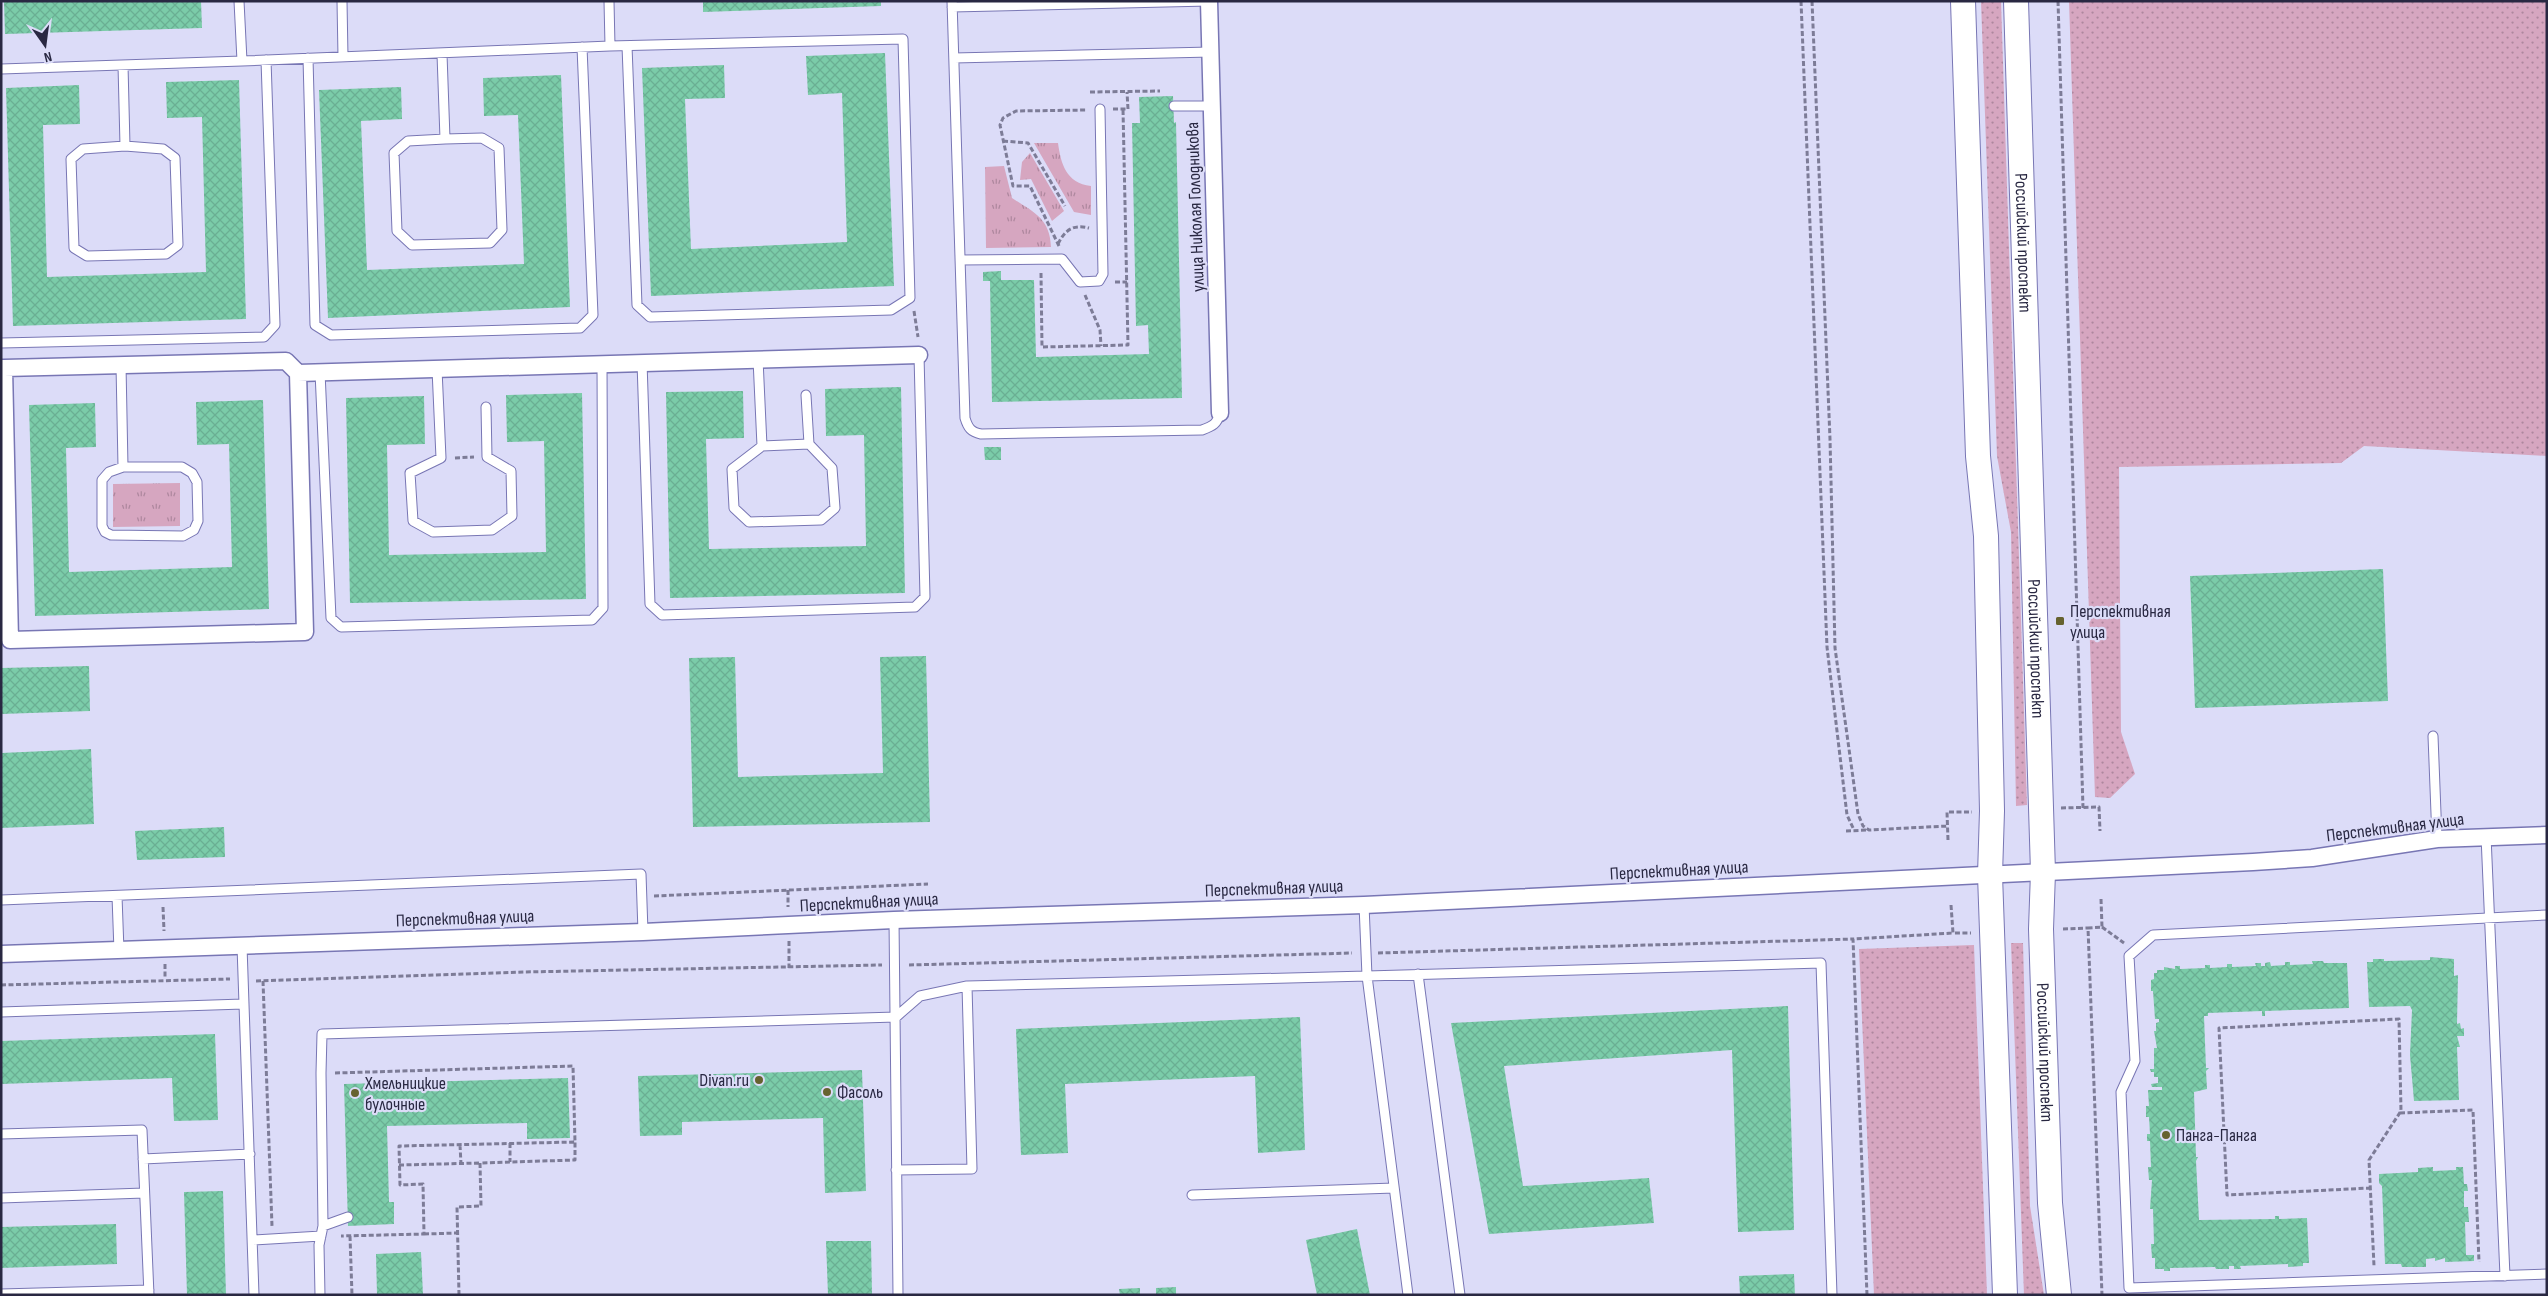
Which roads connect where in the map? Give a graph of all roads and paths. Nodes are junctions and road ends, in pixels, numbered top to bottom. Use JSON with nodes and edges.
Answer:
{"nodes":[{"id":1,"x":239,"y":1,"type":"edge"},
{"id":2,"x":342,"y":1,"type":"edge"},
{"id":3,"x":609,"y":1,"type":"edge"},
{"id":4,"x":1209,"y":1,"type":"edge"},
{"id":5,"x":1801,"y":1,"type":"edge"},
{"id":6,"x":1812,"y":1,"type":"edge"},
{"id":7,"x":1962,"y":1,"type":"edge"},
{"id":8,"x":2016,"y":1,"type":"edge"},
{"id":9,"x":2058,"y":1,"type":"edge"},
{"id":10,"x":952,"y":4,"type":"edge"},
{"id":11,"x":610,"y":46,"type":"junction"},
{"id":12,"x":627,"y":46,"type":"junction"},
{"id":13,"x":582,"y":47,"type":"junction"},
{"id":14,"x":1211,"y":52,"type":"junction"},
{"id":15,"x":442,"y":54,"type":"junction"},
{"id":16,"x":343,"y":57,"type":"junction"},
{"id":17,"x":308,"y":58,"type":"junction"},
{"id":18,"x":954,"y":58,"type":"junction"},
{"id":19,"x":266,"y":60,"type":"junction"},
{"id":20,"x":242,"y":61,"type":"junction"},
{"id":21,"x":123,"y":65,"type":"junction"},
{"id":22,"x":1,"y":69,"type":"edge"},
{"id":23,"x":1160,"y":91,"type":"dead end"},
{"id":24,"x":1090,"y":92,"type":"dead end"},
{"id":25,"x":1127,"y":92,"type":"junction"},
{"id":26,"x":1174,"y":106,"type":"dead end"},
{"id":27,"x":1212,"y":106,"type":"junction"},
{"id":28,"x":1100,"y":109,"type":"junction"},
{"id":29,"x":445,"y":139,"type":"junction"},
{"id":30,"x":1002,"y":142,"type":"junction"},
{"id":31,"x":125,"y":146,"type":"junction"},
{"id":32,"x":1065,"y":206,"type":"dead end"},
{"id":33,"x":1102,"y":235,"type":"junction"},
{"id":34,"x":1058,"y":244,"type":"junction"},
{"id":35,"x":1062,"y":259,"type":"junction"},
{"id":36,"x":960,"y":260,"type":"junction"},
{"id":37,"x":1080,"y":282,"type":"junction"},
{"id":38,"x":910,"y":298,"type":"junction"},
{"id":39,"x":1,"y":343,"type":"edge"},
{"id":40,"x":1100,"y":346,"type":"dead end"},
{"id":41,"x":919,"y":355,"type":"junction"},
{"id":42,"x":758,"y":359,"type":"junction"},
{"id":43,"x":642,"y":362,"type":"junction"},
{"id":44,"x":602,"y":363,"type":"junction"},
{"id":45,"x":121,"y":365,"type":"junction"},
{"id":46,"x":2,"y":368,"type":"edge"},
{"id":47,"x":437,"y":369,"type":"junction"},
{"id":48,"x":320,"y":372,"type":"junction"},
{"id":49,"x":298,"y":373,"type":"junction"},
{"id":50,"x":806,"y":395,"type":"dead end"},
{"id":51,"x":486,"y":407,"type":"dead end"},
{"id":52,"x":1220,"y":412,"type":"joint"},
{"id":53,"x":809,"y":444,"type":"junction"},
{"id":54,"x":762,"y":446,"type":"junction"},
{"id":55,"x":487,"y":457,"type":"junction"},
{"id":56,"x":441,"y":458,"type":"junction"},
{"id":57,"x":123,"y":467,"type":"junction"},
{"id":58,"x":2433,"y":736,"type":"dead end"},
{"id":59,"x":2059,"y":808,"type":"dead end"},
{"id":60,"x":2083,"y":808,"type":"junction"},
{"id":61,"x":1978,"y":811,"type":"dead end"},
{"id":62,"x":1948,"y":826,"type":"junction"},
{"id":63,"x":1854,"y":830,"type":"junction"},
{"id":64,"x":1869,"y":830,"type":"junction"},
{"id":65,"x":1846,"y":831,"type":"dead end"},
{"id":66,"x":2100,"y":831,"type":"dead end"},
{"id":67,"x":2547,"y":835,"type":"edge"},
{"id":68,"x":2486,"y":836,"type":"junction"},
{"id":69,"x":2437,"y":839,"type":"junction"},
{"id":70,"x":1948,"y":840,"type":"dead end"},
{"id":71,"x":2043,"y":872,"type":"junction"},
{"id":72,"x":1990,"y":875,"type":"junction"},
{"id":73,"x":928,"y":884,"type":"dead end"},
{"id":74,"x":117,"y":896,"type":"junction"},
{"id":75,"x":642,"y":896,"type":"junction"},
{"id":76,"x":2101,"y":899,"type":"dead end"},
{"id":77,"x":1,"y":900,"type":"edge"},
{"id":78,"x":1364,"y":905,"type":"junction"},
{"id":79,"x":1952,"y":905,"type":"dead end"},
{"id":80,"x":2547,"y":915,"type":"edge"},
{"id":81,"x":894,"y":920,"type":"junction"},
{"id":82,"x":2488,"y":920,"type":"junction"},
{"id":83,"x":2088,"y":928,"type":"junction"},
{"id":84,"x":2102,"y":928,"type":"junction"},
{"id":85,"x":2062,"y":929,"type":"dead end"},
{"id":86,"x":643,"y":932,"type":"junction"},
{"id":87,"x":1981,"y":932,"type":"dead end"},
{"id":88,"x":1953,"y":933,"type":"junction"},
{"id":89,"x":1853,"y":939,"type":"junction"},
{"id":90,"x":242,"y":946,"type":"junction"},
{"id":91,"x":2136,"y":950,"type":"junction"},
{"id":92,"x":119,"y":951,"type":"junction"},
{"id":93,"x":1366,"y":953,"type":"junction"},
{"id":94,"x":1,"y":954,"type":"edge"},
{"id":95,"x":895,"y":965,"type":"junction"},
{"id":96,"x":1418,"y":974,"type":"junction"},
{"id":97,"x":1367,"y":976,"type":"junction"},
{"id":98,"x":242,"y":981,"type":"junction"},
{"id":99,"x":263,"y":981,"type":"junction"},
{"id":100,"x":1,"y":985,"type":"edge"},
{"id":101,"x":967,"y":986,"type":"junction"},
{"id":102,"x":243,"y":1004,"type":"junction"},
{"id":103,"x":1,"y":1012,"type":"edge"},
{"id":104,"x":896,"y":1017,"type":"junction"},
{"id":105,"x":321,"y":1073,"type":"junction"},
{"id":106,"x":2400,"y":1113,"type":"junction"},
{"id":107,"x":1,"y":1134,"type":"edge"},
{"id":108,"x":575,"y":1142,"type":"junction"},
{"id":109,"x":510,"y":1144,"type":"junction"},
{"id":110,"x":460,"y":1145,"type":"junction"},
{"id":111,"x":250,"y":1154,"type":"junction"},
{"id":112,"x":143,"y":1159,"type":"junction"},
{"id":113,"x":510,"y":1162,"type":"junction"},
{"id":114,"x":480,"y":1163,"type":"junction"},
{"id":115,"x":461,"y":1164,"type":"junction"},
{"id":116,"x":399,"y":1165,"type":"junction"},
{"id":117,"x":896,"y":1170,"type":"junction"},
{"id":118,"x":1394,"y":1188,"type":"junction"},
{"id":119,"x":2371,"y":1188,"type":"junction"},
{"id":120,"x":144,"y":1193,"type":"junction"},
{"id":121,"x":1192,"y":1195,"type":"dead end"},
{"id":122,"x":1,"y":1198,"type":"edge"},
{"id":123,"x":348,"y":1217,"type":"dead end"},
{"id":124,"x":323,"y":1226,"type":"junction"},
{"id":125,"x":458,"y":1233,"type":"junction"},
{"id":126,"x":424,"y":1234,"type":"junction"},
{"id":127,"x":321,"y":1236,"type":"junction"},
{"id":128,"x":350,"y":1236,"type":"junction"},
{"id":129,"x":272,"y":1239,"type":"junction"},
{"id":130,"x":252,"y":1240,"type":"junction"},
{"id":131,"x":2480,"y":1268,"type":"dead end"},
{"id":132,"x":2547,"y":1274,"type":"edge"},
{"id":133,"x":2505,"y":1276,"type":"junction"},
{"id":134,"x":2375,"y":1279,"type":"junction"},
{"id":135,"x":2129,"y":1291,"type":"edge"},
{"id":136,"x":149,"y":1292,"type":"edge"},
{"id":137,"x":1,"y":1294,"type":"edge"},
{"id":138,"x":254,"y":1295,"type":"edge"},
{"id":139,"x":320,"y":1295,"type":"edge"},
{"id":140,"x":352,"y":1295,"type":"edge"},
{"id":141,"x":459,"y":1295,"type":"edge"},
{"id":142,"x":898,"y":1295,"type":"edge"},
{"id":143,"x":1408,"y":1295,"type":"edge"},
{"id":144,"x":1460,"y":1295,"type":"edge"},
{"id":145,"x":1832,"y":1295,"type":"edge"},
{"id":146,"x":1867,"y":1295,"type":"edge"},
{"id":147,"x":2005,"y":1295,"type":"edge"},
{"id":148,"x":2060,"y":1295,"type":"edge"},
{"id":149,"x":2102,"y":1295,"type":"edge"}],
"edges":[{"from":1,"to":20,"type":"lane"},
{"from":2,"to":16,"type":"lane"},
{"from":3,"to":11,"type":"lane"},
{"from":4,"to":10,"type":"lane"},
{"from":4,"to":14,"type":"street","name":"улица Николая Голодникова"},
{"from":5,"to":63,"type":"path"},
{"from":6,"to":64,"type":"path"},
{"from":7,"to":72,"type":"main road"},
{"from":8,"to":71,"type":"main road","name":"Российский проспект"},
{"from":9,"to":60,"type":"path"},
{"from":10,"to":18,"type":"lane"},
{"from":11,"to":12,"type":"lane"},
{"from":11,"to":13,"type":"lane"},
{"from":12,"to":38,"type":"lane"},
{"from":12,"to":38,"type":"lane"},
{"from":13,"to":15,"type":"lane"},
{"from":13,"to":17,"type":"lane"},
{"from":14,"to":18,"type":"lane"},
{"from":14,"to":27,"type":"street","name":"улица Николая Голодникова"},
{"from":15,"to":16,"type":"lane"},
{"from":15,"to":29,"type":"lane"},
{"from":16,"to":17,"type":"lane"},
{"from":17,"to":19,"type":"lane"},
{"from":18,"to":36,"type":"lane"},
{"from":19,"to":20,"type":"lane"},
{"from":19,"to":39,"type":"lane"},
{"from":20,"to":21,"type":"lane"},
{"from":21,"to":22,"type":"lane"},
{"from":21,"to":31,"type":"lane"},
{"from":23,"to":25,"type":"path"},
{"from":24,"to":25,"type":"path"},
{"from":25,"to":28,"type":"path"},
{"from":26,"to":27,"type":"lane"},
{"from":27,"to":52,"type":"street","name":"улица Николая Голодникова"},
{"from":28,"to":30,"type":"path"},
{"from":28,"to":33,"type":"lane"},
{"from":29,"to":29,"type":"lane"},
{"from":30,"to":32,"type":"path"},
{"from":30,"to":34,"type":"path"},
{"from":31,"to":31,"type":"lane"},
{"from":33,"to":34,"type":"path"},
{"from":33,"to":37,"type":"lane"},
{"from":34,"to":35,"type":"path"},
{"from":35,"to":36,"type":"lane"},
{"from":35,"to":37,"type":"lane"},
{"from":36,"to":52,"type":"lane"},
{"from":37,"to":40,"type":"path"},
{"from":38,"to":41,"type":"path"},
{"from":41,"to":42,"type":"street"},
{"from":41,"to":43,"type":"lane"},
{"from":42,"to":43,"type":"street"},
{"from":42,"to":54,"type":"lane"},
{"from":43,"to":44,"type":"street"},
{"from":44,"to":47,"type":"street"},
{"from":44,"to":48,"type":"lane"},
{"from":45,"to":46,"type":"street"},
{"from":45,"to":49,"type":"street"},
{"from":45,"to":57,"type":"lane"},
{"from":46,"to":49,"type":"street"},
{"from":47,"to":48,"type":"street"},
{"from":47,"to":56,"type":"lane"},
{"from":48,"to":49,"type":"street"},
{"from":50,"to":53,"type":"lane"},
{"from":51,"to":55,"type":"lane"},
{"from":53,"to":54,"type":"lane"},
{"from":53,"to":54,"type":"lane"},
{"from":55,"to":56,"type":"path"},
{"from":55,"to":56,"type":"lane"},
{"from":57,"to":57,"type":"lane"},
{"from":58,"to":69,"type":"lane"},
{"from":59,"to":60,"type":"path"},
{"from":60,"to":66,"type":"path"},
{"from":61,"to":62,"type":"path"},
{"from":62,"to":64,"type":"path"},
{"from":62,"to":70,"type":"path"},
{"from":63,"to":64,"type":"path"},
{"from":63,"to":65,"type":"path"},
{"from":67,"to":68,"type":"street","name":"Перспективная улица"},
{"from":68,"to":69,"type":"street","name":"Перспективная улица"},
{"from":68,"to":82,"type":"lane"},
{"from":69,"to":71,"type":"street","name":"Перспективная улица"},
{"from":71,"to":72,"type":"street","name":"Перспективная улица"},
{"from":71,"to":148,"type":"main road","name":"Российский проспект"},
{"from":72,"to":78,"type":"street","name":"Перспективная улица"},
{"from":72,"to":147,"type":"main road"},
{"from":73,"to":75,"type":"path"},
{"from":74,"to":75,"type":"lane"},
{"from":74,"to":77,"type":"lane"},
{"from":74,"to":92,"type":"lane"},
{"from":75,"to":86,"type":"lane"},
{"from":76,"to":84,"type":"path"},
{"from":78,"to":81,"type":"street","name":"Перспективная улица"},
{"from":78,"to":93,"type":"lane"},
{"from":79,"to":88,"type":"path"},
{"from":80,"to":82,"type":"lane"},
{"from":81,"to":86,"type":"street","name":"Перспективная улица"},
{"from":81,"to":95,"type":"lane"},
{"from":82,"to":91,"type":"lane"},
{"from":82,"to":133,"type":"lane"},
{"from":83,"to":84,"type":"path"},
{"from":83,"to":85,"type":"path"},
{"from":83,"to":149,"type":"path"},
{"from":84,"to":91,"type":"path"},
{"from":86,"to":90,"type":"street","name":"Перспективная улица"},
{"from":87,"to":88,"type":"path"},
{"from":88,"to":89,"type":"path"},
{"from":89,"to":93,"type":"path"},
{"from":89,"to":146,"type":"path"},
{"from":90,"to":92,"type":"street","name":"Перспективная улица"},
{"from":90,"to":98,"type":"lane"},
{"from":91,"to":135,"type":"lane"},
{"from":92,"to":94,"type":"street","name":"Перспективная улица"},
{"from":93,"to":95,"type":"path"},
{"from":93,"to":97,"type":"lane"},
{"from":95,"to":99,"type":"path"},
{"from":95,"to":104,"type":"lane"},
{"from":96,"to":97,"type":"lane"},
{"from":96,"to":144,"type":"lane"},
{"from":96,"to":145,"type":"lane"},
{"from":97,"to":101,"type":"lane"},
{"from":97,"to":118,"type":"lane"},
{"from":98,"to":99,"type":"path"},
{"from":98,"to":100,"type":"path"},
{"from":98,"to":102,"type":"lane"},
{"from":99,"to":129,"type":"path"},
{"from":101,"to":104,"type":"lane"},
{"from":101,"to":117,"type":"lane"},
{"from":102,"to":103,"type":"lane"},
{"from":102,"to":111,"type":"lane"},
{"from":104,"to":105,"type":"lane"},
{"from":104,"to":117,"type":"lane"},
{"from":105,"to":108,"type":"path"},
{"from":105,"to":124,"type":"lane"},
{"from":106,"to":119,"type":"path"},
{"from":106,"to":119,"type":"path"},
{"from":106,"to":131,"type":"path"},
{"from":107,"to":112,"type":"lane"},
{"from":108,"to":109,"type":"path"},
{"from":108,"to":113,"type":"path"},
{"from":109,"to":110,"type":"path"},
{"from":109,"to":113,"type":"path"},
{"from":110,"to":115,"type":"path"},
{"from":110,"to":116,"type":"path"},
{"from":111,"to":112,"type":"lane"},
{"from":111,"to":130,"type":"lane"},
{"from":112,"to":120,"type":"lane"},
{"from":113,"to":114,"type":"path"},
{"from":114,"to":115,"type":"path"},
{"from":114,"to":125,"type":"path"},
{"from":115,"to":116,"type":"path"},
{"from":116,"to":126,"type":"path"},
{"from":117,"to":142,"type":"lane"},
{"from":118,"to":121,"type":"lane"},
{"from":118,"to":143,"type":"lane"},
{"from":119,"to":134,"type":"path"},
{"from":120,"to":122,"type":"lane"},
{"from":120,"to":136,"type":"lane"},
{"from":123,"to":124,"type":"lane"},
{"from":124,"to":127,"type":"lane"},
{"from":125,"to":126,"type":"path"},
{"from":125,"to":141,"type":"path"},
{"from":126,"to":128,"type":"path"},
{"from":127,"to":128,"type":"path"},
{"from":127,"to":129,"type":"lane"},
{"from":127,"to":139,"type":"lane"},
{"from":128,"to":140,"type":"path"},
{"from":129,"to":130,"type":"lane"},
{"from":130,"to":138,"type":"lane"},
{"from":132,"to":133,"type":"lane"},
{"from":133,"to":134,"type":"lane"},
{"from":134,"to":135,"type":"lane"},
{"from":136,"to":137,"type":"lane"}]}
